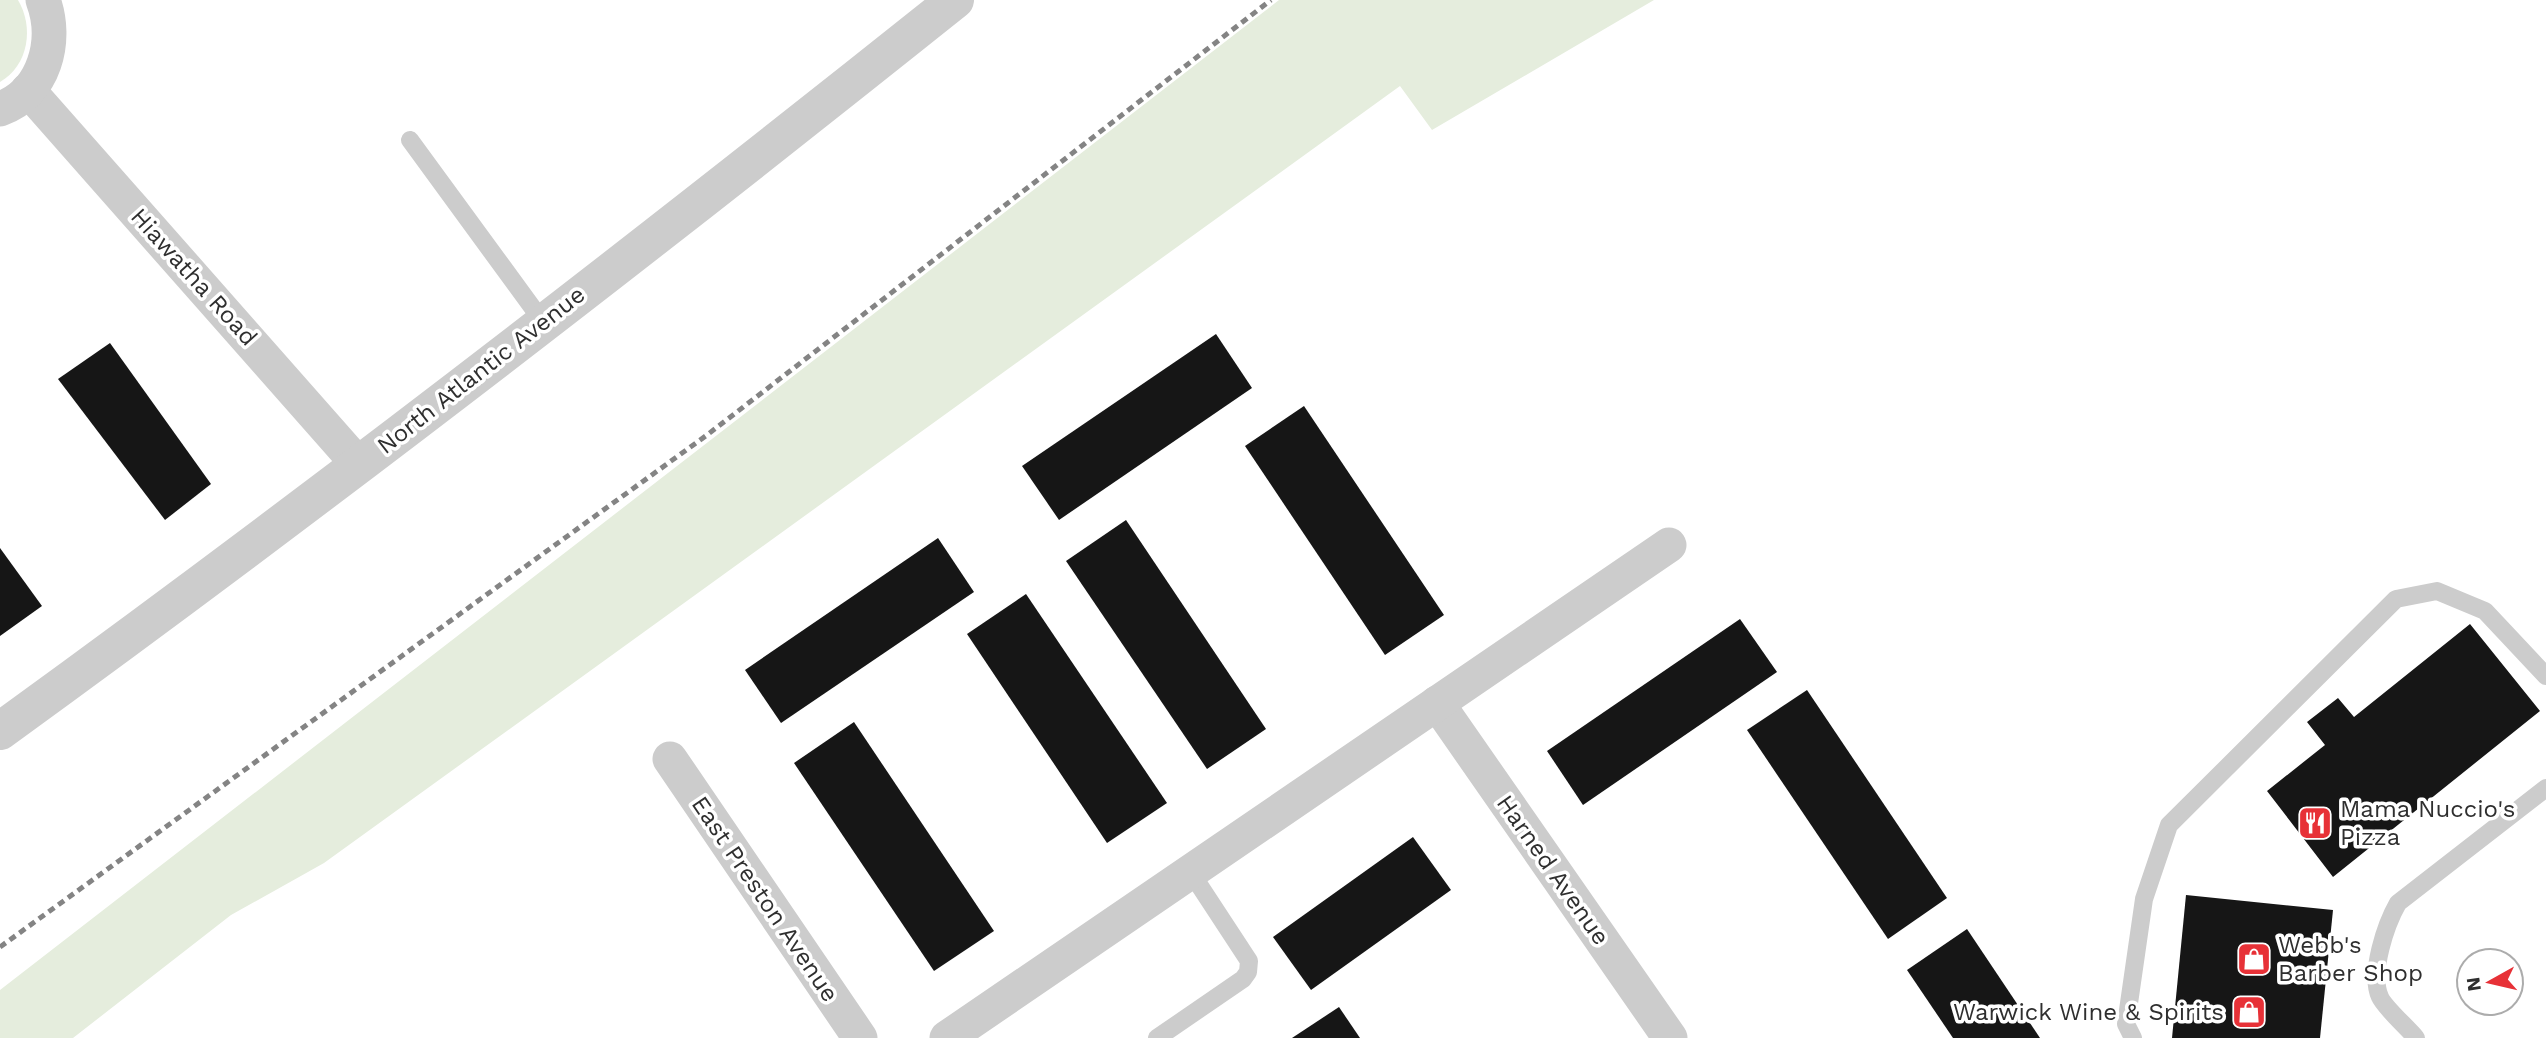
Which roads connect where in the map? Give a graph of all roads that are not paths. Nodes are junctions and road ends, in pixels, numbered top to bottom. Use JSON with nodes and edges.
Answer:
{"nodes":[{"id":1,"x":43,"y":0,"type":"edge"},
{"id":2,"x":955,"y":0,"type":"edge"},
{"id":3,"x":14,"y":100,"type":"edge"},
{"id":4,"x":410,"y":140,"type":"dead end"},
{"id":5,"x":543,"y":322,"type":"junction"},
{"id":6,"x":358,"y":464,"type":"junction"},
{"id":7,"x":1669,"y":545,"type":"dead end"},
{"id":8,"x":2546,"y":676,"type":"edge"},
{"id":9,"x":1437,"y":703,"type":"junction"},
{"id":10,"x":0,"y":731,"type":"edge"},
{"id":11,"x":670,"y":759,"type":"dead end"},
{"id":12,"x":2546,"y":788,"type":"edge"},
{"id":13,"x":1190,"y":871,"type":"junction"},
{"id":14,"x":2410,"y":1036,"type":"edge"},
{"id":15,"x":860,"y":1038,"type":"edge"},
{"id":16,"x":947,"y":1038,"type":"edge"},
{"id":17,"x":1157,"y":1038,"type":"edge"},
{"id":18,"x":1670,"y":1038,"type":"edge"},
{"id":19,"x":2133,"y":1038,"type":"edge"}],
"edges":[{"from":1,"to":3,"type":"street","name":"Hiawatha Road"},
{"from":2,"to":5,"type":"street","name":"North Atlantic Avenue"},
{"from":3,"to":6,"type":"street","name":"Hiawatha Road"},
{"from":4,"to":5,"type":"lane"},
{"from":5,"to":6,"type":"street","name":"North Atlantic Avenue"},
{"from":6,"to":10,"type":"street","name":"North Atlantic Avenue"},
{"from":7,"to":9,"type":"street"},
{"from":8,"to":19,"type":"lane"},
{"from":9,"to":13,"type":"street"},
{"from":9,"to":18,"type":"street","name":"Harned Avenue"},
{"from":11,"to":15,"type":"street","name":"East Preston Avenue"},
{"from":12,"to":14,"type":"lane"},
{"from":13,"to":16,"type":"street"},
{"from":13,"to":17,"type":"lane"}]}
